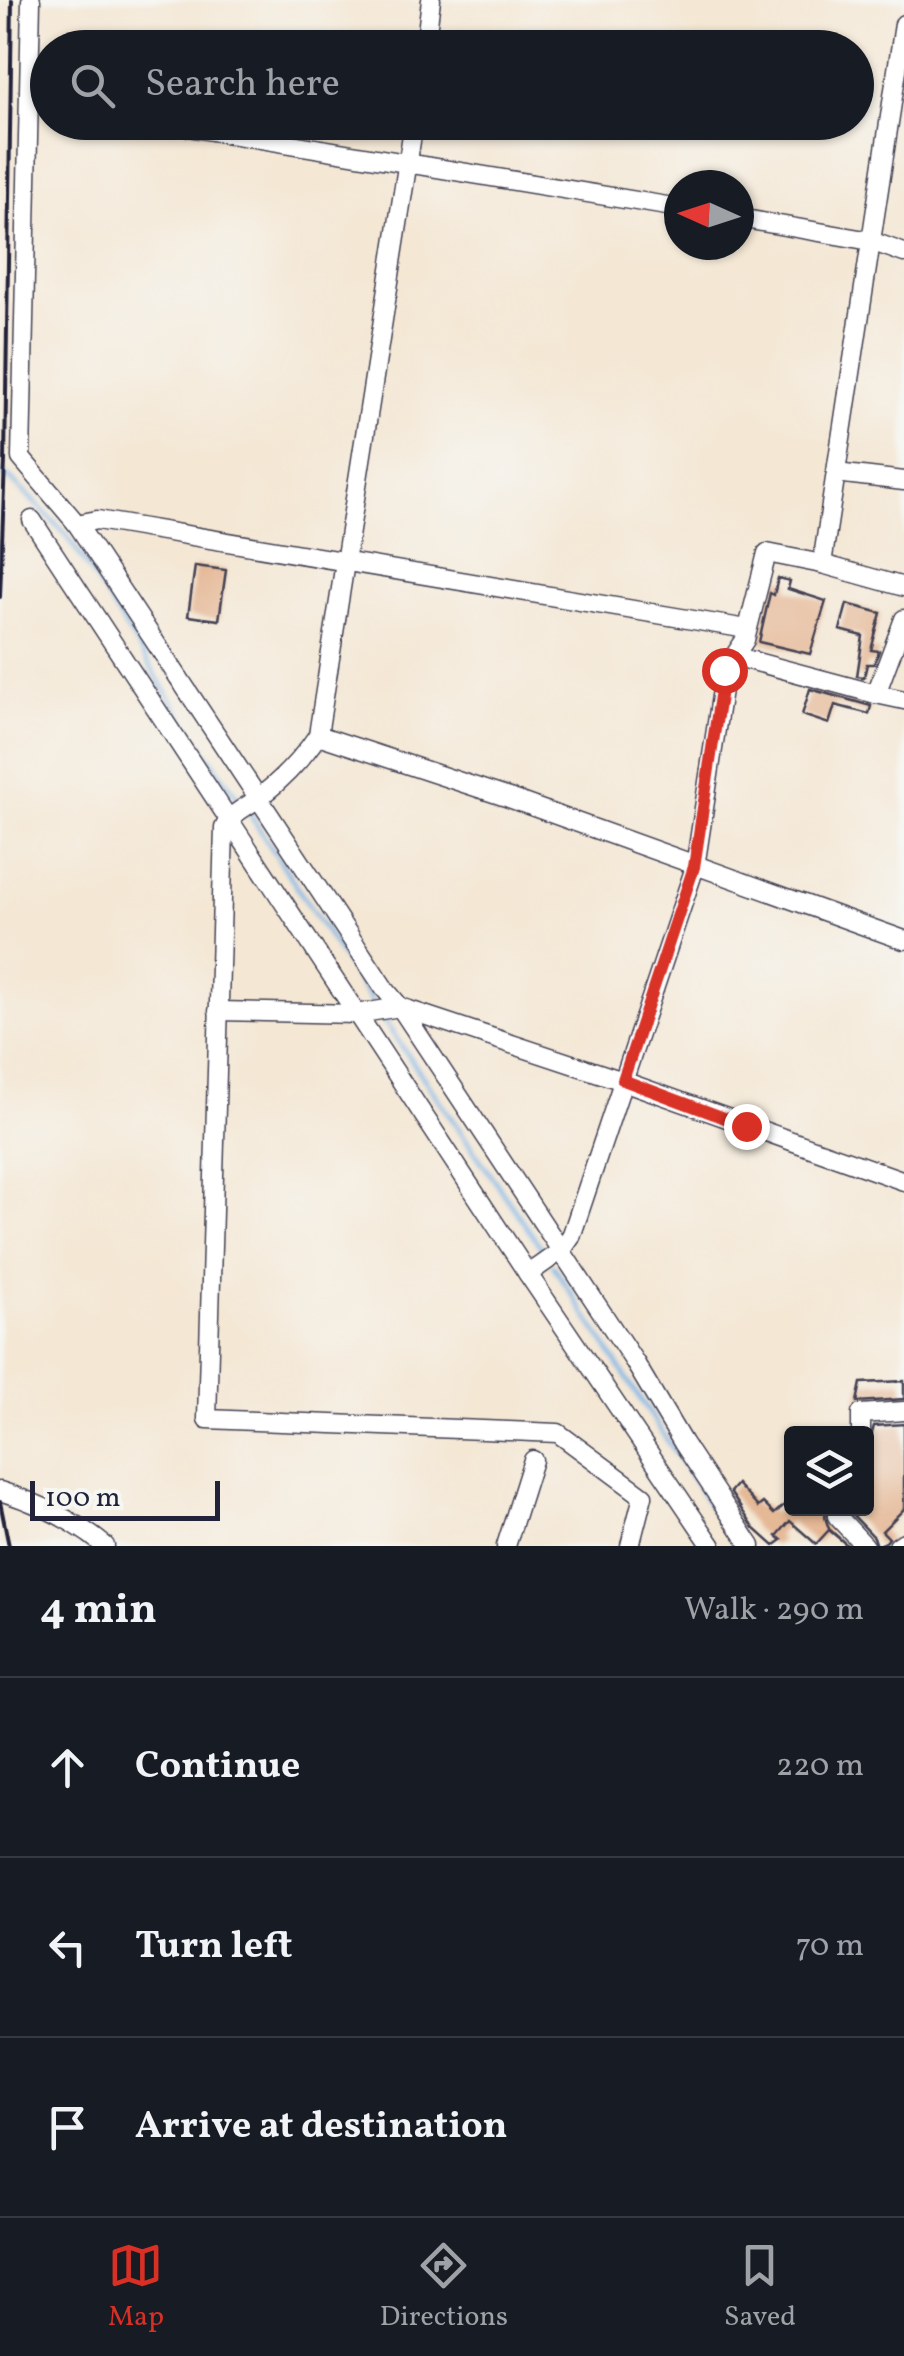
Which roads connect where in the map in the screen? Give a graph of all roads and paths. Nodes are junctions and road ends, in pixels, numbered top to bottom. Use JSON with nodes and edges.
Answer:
{"nodes":[{"id":1,"x":31,"y":0,"type":"edge"},
{"id":2,"x":432,"y":0,"type":"edge"},
{"id":3,"x":904,"y":24,"type":"edge"},
{"id":4,"x":33,"y":30,"type":"edge"},
{"id":5,"x":427,"y":30,"type":"edge"},
{"id":6,"x":37,"y":140,"type":"edge"},
{"id":7,"x":270,"y":140,"type":"edge"},
{"id":8,"x":411,"y":140,"type":"edge"},
{"id":9,"x":408,"y":162,"type":"junction"},
{"id":10,"x":664,"y":205,"type":"edge"},
{"id":11,"x":754,"y":221,"type":"edge"},
{"id":12,"x":871,"y":241,"type":"junction"},
{"id":13,"x":904,"y":253,"type":"edge"},
{"id":14,"x":836,"y":473,"type":"junction"},
{"id":15,"x":904,"y":481,"type":"edge"},
{"id":16,"x":32,"y":520,"type":"dead end"},
{"id":17,"x":77,"y":524,"type":"junction"},
{"id":18,"x":344,"y":561,"type":"junction"},
{"id":19,"x":822,"y":564,"type":"junction"},
{"id":20,"x":904,"y":588,"type":"edge"},
{"id":21,"x":904,"y":619,"type":"edge"},
{"id":22,"x":747,"y":628,"type":"junction"},
{"id":23,"x":734,"y":656,"type":"junction"},
{"id":24,"x":876,"y":694,"type":"junction"},
{"id":25,"x":904,"y":700,"type":"edge"},
{"id":26,"x":318,"y":735,"type":"junction"},
{"id":27,"x":260,"y":798,"type":"junction"},
{"id":28,"x":228,"y":818,"type":"junction"},
{"id":29,"x":694,"y":867,"type":"junction"},
{"id":30,"x":904,"y":940,"type":"edge"},
{"id":31,"x":400,"y":1006,"type":"junction"},
{"id":32,"x":218,"y":1011,"type":"junction"},
{"id":33,"x":356,"y":1014,"type":"junction"},
{"id":34,"x":623,"y":1080,"type":"junction"},
{"id":35,"x":904,"y":1180,"type":"edge"},
{"id":36,"x":562,"y":1250,"type":"junction"},
{"id":37,"x":528,"y":1274,"type":"junction"},
{"id":38,"x":904,"y":1412,"type":"edge"},
{"id":39,"x":861,"y":1426,"type":"edge"},
{"id":40,"x":533,"y":1460,"type":"dead end"},
{"id":41,"x":658,"y":1466,"type":"junction"},
{"id":42,"x":0,"y":1490,"type":"edge"},
{"id":43,"x":642,"y":1496,"type":"junction"},
{"id":44,"x":837,"y":1516,"type":"edge"},
{"id":45,"x":104,"y":1546,"type":"edge"},
{"id":46,"x":506,"y":1546,"type":"edge"},
{"id":47,"x":630,"y":1546,"type":"edge"},
{"id":48,"x":712,"y":1546,"type":"edge"},
{"id":49,"x":751,"y":1546,"type":"edge"},
{"id":50,"x":865,"y":1546,"type":"edge"}],
"edges":[{"from":1,"to":4,"type":"street"},
{"from":2,"to":5,"type":"street"},
{"from":3,"to":12,"type":"street"},
{"from":6,"to":17,"type":"street"},
{"from":7,"to":9,"type":"street"},
{"from":8,"to":9,"type":"street"},
{"from":9,"to":10,"type":"street"},
{"from":9,"to":18,"type":"street"},
{"from":11,"to":12,"type":"street"},
{"from":12,"to":13,"type":"street"},
{"from":12,"to":14,"type":"street"},
{"from":14,"to":15,"type":"street"},
{"from":14,"to":19,"type":"street"},
{"from":16,"to":28,"type":"street"},
{"from":17,"to":18,"type":"street"},
{"from":17,"to":27,"type":"street"},
{"from":18,"to":22,"type":"street"},
{"from":18,"to":26,"type":"street"},
{"from":19,"to":20,"type":"street"},
{"from":19,"to":22,"type":"street"},
{"from":21,"to":24,"type":"street"},
{"from":22,"to":23,"type":"street"},
{"from":23,"to":24,"type":"street"},
{"from":23,"to":29,"type":"street"},
{"from":24,"to":25,"type":"street"},
{"from":26,"to":27,"type":"street"},
{"from":26,"to":29,"type":"street"},
{"from":27,"to":28,"type":"street"},
{"from":27,"to":31,"type":"street"},
{"from":28,"to":32,"type":"street"},
{"from":28,"to":33,"type":"street"},
{"from":29,"to":30,"type":"street"},
{"from":29,"to":34,"type":"street"},
{"from":31,"to":33,"type":"street"},
{"from":31,"to":34,"type":"street"},
{"from":31,"to":36,"type":"street"},
{"from":32,"to":33,"type":"street"},
{"from":32,"to":43,"type":"street"},
{"from":33,"to":37,"type":"street"},
{"from":34,"to":35,"type":"street"},
{"from":34,"to":36,"type":"street"},
{"from":36,"to":37,"type":"street"},
{"from":36,"to":49,"type":"street"},
{"from":37,"to":41,"type":"street"},
{"from":38,"to":39,"type":"street"},
{"from":40,"to":46,"type":"street"},
{"from":41,"to":43,"type":"street"},
{"from":41,"to":48,"type":"street"},
{"from":42,"to":45,"type":"street"},
{"from":43,"to":47,"type":"street"},
{"from":44,"to":50,"type":"street"}]}
